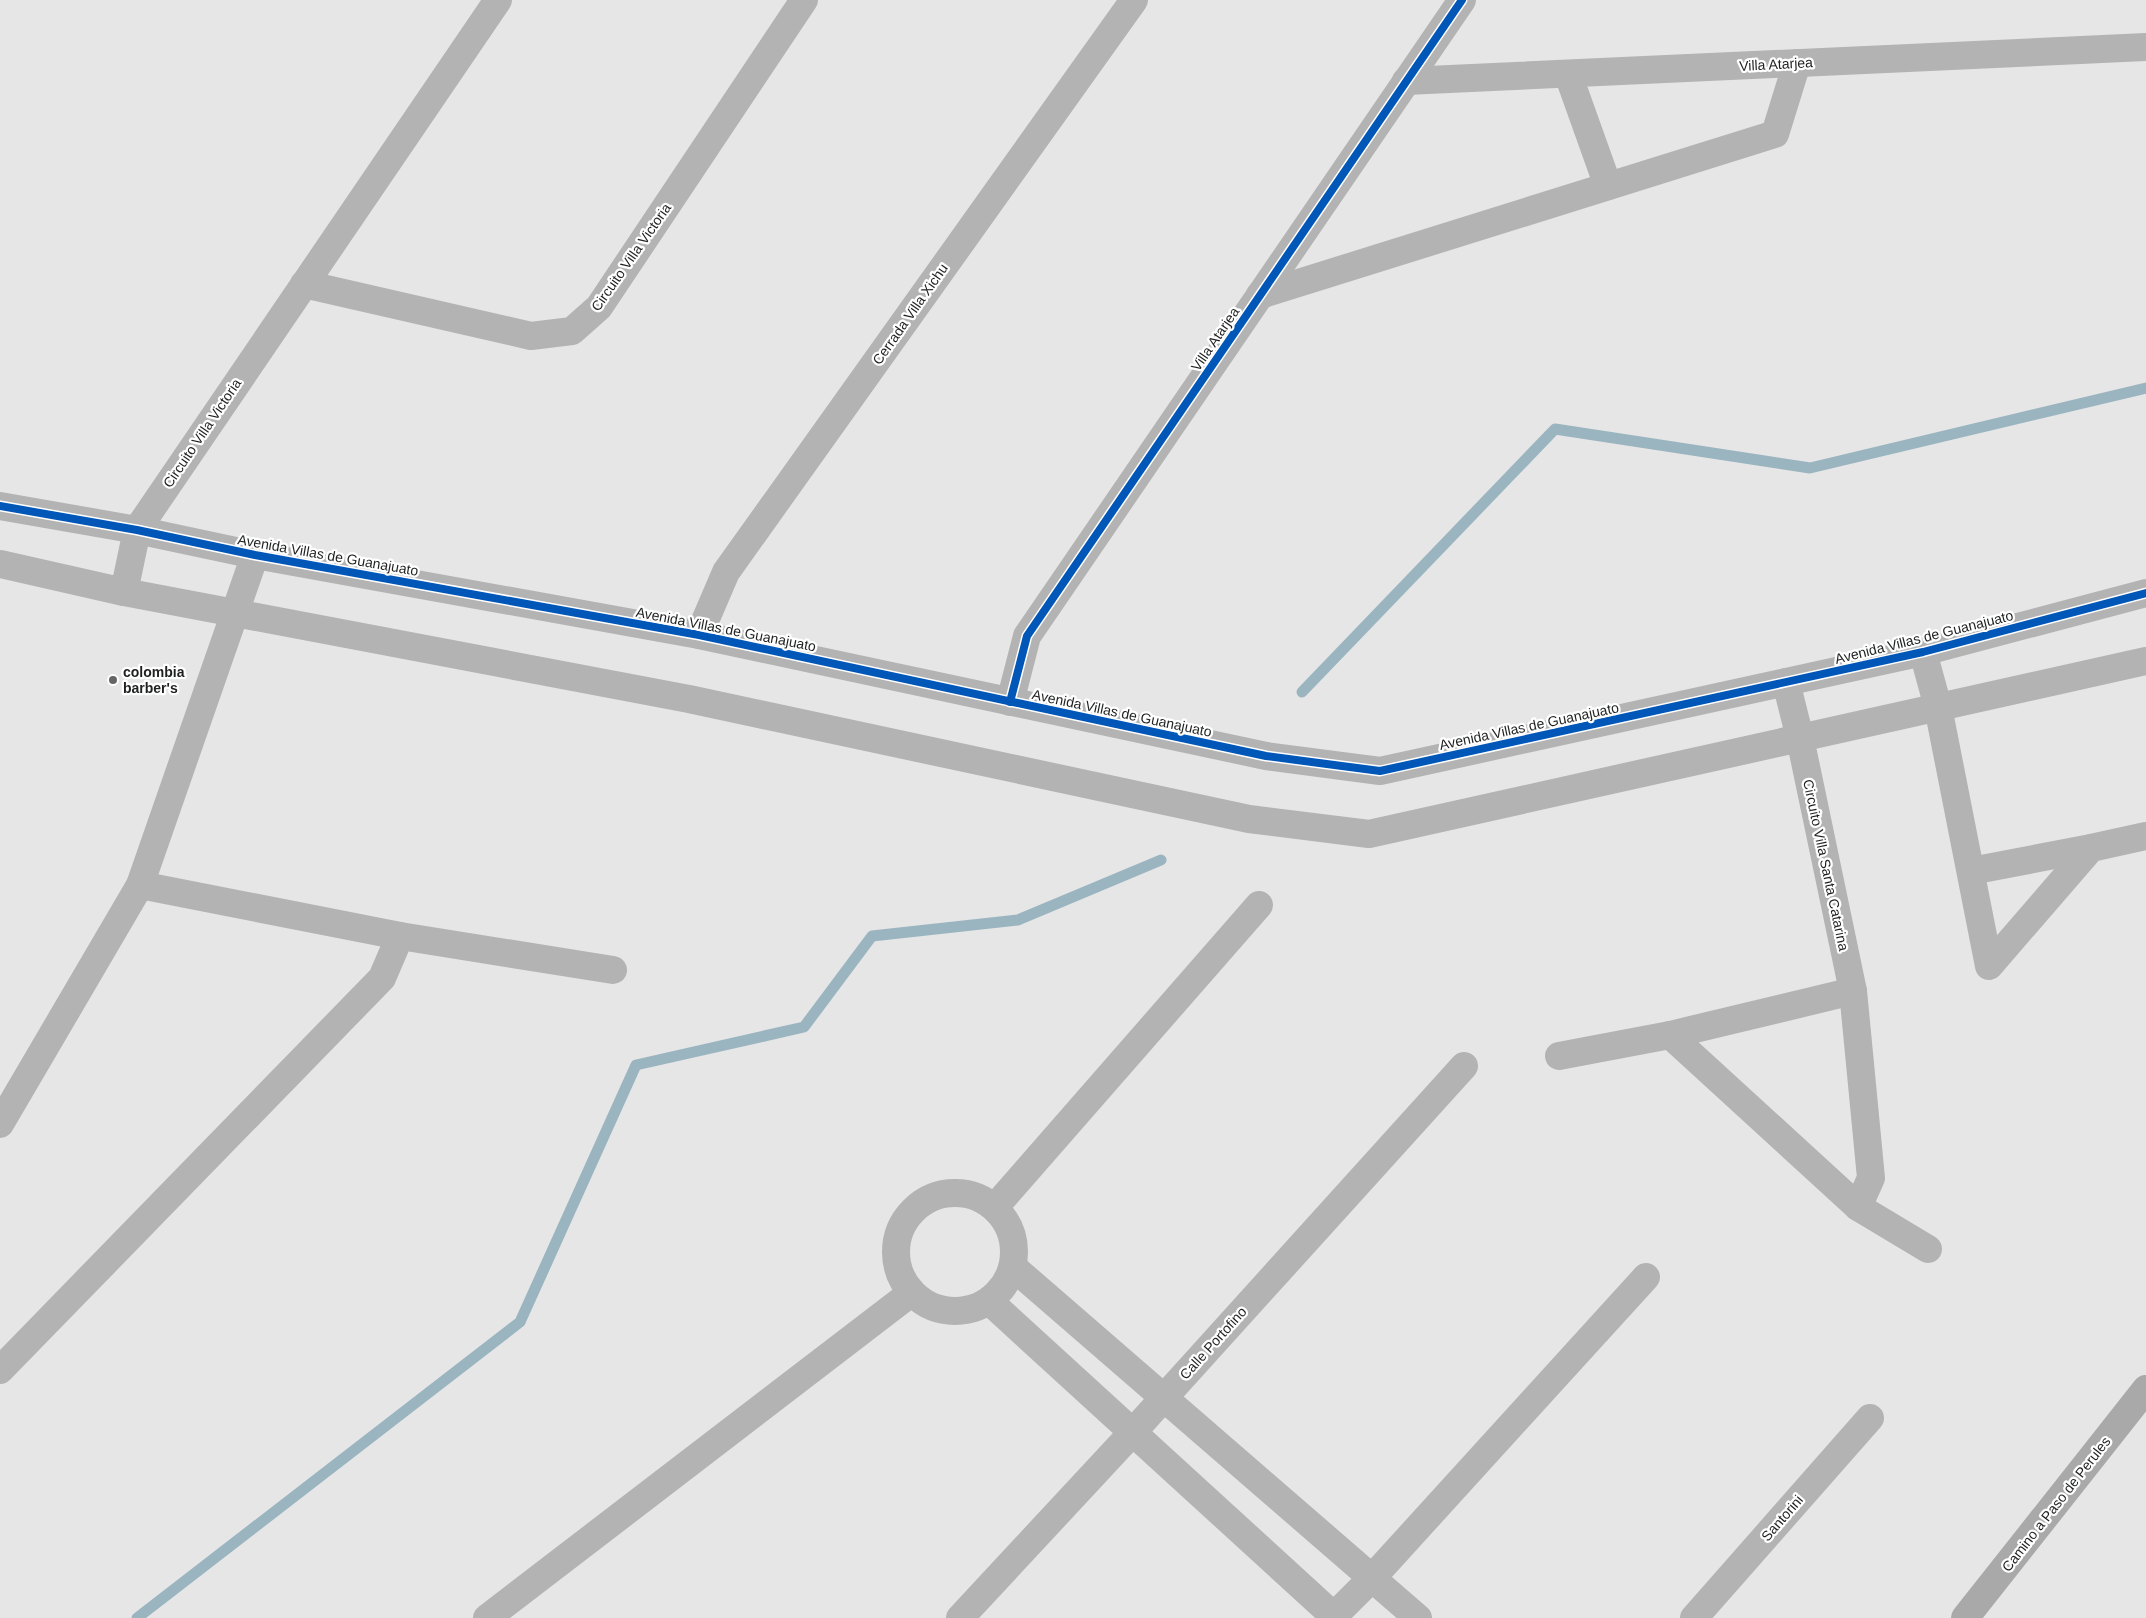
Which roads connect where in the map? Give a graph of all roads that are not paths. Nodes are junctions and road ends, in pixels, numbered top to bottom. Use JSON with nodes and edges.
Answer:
{"nodes":[{"id":1,"x":498,"y":0,"type":"edge"},
{"id":2,"x":804,"y":0,"type":"edge"},
{"id":3,"x":1134,"y":0,"type":"edge"},
{"id":4,"x":1462,"y":0,"type":"edge"},
{"id":5,"x":2146,"y":47,"type":"edge"},
{"id":6,"x":1797,"y":63,"type":"junction"},
{"id":7,"x":1568,"y":74,"type":"junction"},
{"id":8,"x":1406,"y":81,"type":"junction"},
{"id":9,"x":1608,"y":186,"type":"junction"},
{"id":10,"x":304,"y":284,"type":"junction"},
{"id":11,"x":1260,"y":295,"type":"junction"},
{"id":12,"x":0,"y":506,"type":"edge"},
{"id":13,"x":137,"y":530,"type":"junction"},
{"id":14,"x":255,"y":555,"type":"junction"},
{"id":15,"x":0,"y":564,"type":"edge"},
{"id":16,"x":124,"y":592,"type":"junction"},
{"id":17,"x":2146,"y":593,"type":"edge"},
{"id":18,"x":234,"y":612,"type":"junction"},
{"id":19,"x":699,"y":635,"type":"junction"},
{"id":20,"x":1924,"y":652,"type":"junction"},
{"id":21,"x":2146,"y":662,"type":"edge"},
{"id":22,"x":1786,"y":682,"type":"junction"},
{"id":23,"x":1010,"y":702,"type":"junction"},
{"id":24,"x":1938,"y":707,"type":"junction"},
{"id":25,"x":1800,"y":738,"type":"junction"},
{"id":26,"x":2146,"y":836,"type":"edge"},
{"id":27,"x":2091,"y":848,"type":"junction"},
{"id":28,"x":1971,"y":871,"type":"junction"},
{"id":29,"x":140,"y":885,"type":"junction"},
{"id":30,"x":1259,"y":905,"type":"dead end"},
{"id":31,"x":400,"y":936,"type":"junction"},
{"id":32,"x":614,"y":970,"type":"dead end"},
{"id":33,"x":1853,"y":991,"type":"junction"},
{"id":34,"x":1670,"y":1035,"type":"junction"},
{"id":35,"x":1560,"y":1056,"type":"dead end"},
{"id":36,"x":1464,"y":1066,"type":"dead end"},
{"id":37,"x":0,"y":1124,"type":"edge"},
{"id":38,"x":995,"y":1207,"type":"junction"},
{"id":39,"x":1858,"y":1207,"type":"junction"},
{"id":40,"x":1928,"y":1249,"type":"dead end"},
{"id":41,"x":1013,"y":1267,"type":"junction"},
{"id":42,"x":1646,"y":1277,"type":"dead end"},
{"id":43,"x":911,"y":1293,"type":"junction"},
{"id":44,"x":989,"y":1301,"type":"junction"},
{"id":45,"x":0,"y":1370,"type":"edge"},
{"id":46,"x":2146,"y":1389,"type":"edge"},
{"id":47,"x":1163,"y":1397,"type":"junction"},
{"id":48,"x":1870,"y":1418,"type":"dead end"},
{"id":49,"x":1132,"y":1433,"type":"junction"},
{"id":50,"x":1372,"y":1578,"type":"junction"},
{"id":51,"x":1334,"y":1617,"type":"edge"},
{"id":52,"x":487,"y":1618,"type":"edge"},
{"id":53,"x":960,"y":1618,"type":"edge"},
{"id":54,"x":1418,"y":1618,"type":"edge"},
{"id":55,"x":1694,"y":1618,"type":"edge"},
{"id":56,"x":1965,"y":1618,"type":"edge"}],
"edges":[{"from":1,"to":10,"type":"street","name":"Circuito Villa Victoria"},
{"from":2,"to":10,"type":"street","name":"Circuito Villa Victoria"},
{"from":3,"to":19,"type":"street","name":"Cerrada Villa Xichu"},
{"from":4,"to":8,"type":"street","name":"Villa Atarjea"},
{"from":5,"to":6,"type":"street","name":"Villa Atarjea"},
{"from":6,"to":7,"type":"street","name":"Villa Atarjea"},
{"from":6,"to":9,"type":"street"},
{"from":7,"to":8,"type":"street","name":"Villa Atarjea"},
{"from":7,"to":9,"type":"street"},
{"from":8,"to":11,"type":"street","name":"Villa Atarjea"},
{"from":9,"to":11,"type":"street"},
{"from":10,"to":13,"type":"street","name":"Circuito Villa Victoria"},
{"from":11,"to":23,"type":"street","name":"Villa Atarjea"},
{"from":12,"to":13,"type":"street","name":"Avenida Villas de Guanajuato"},
{"from":13,"to":14,"type":"street","name":"Avenida Villas de Guanajuato"},
{"from":13,"to":16,"type":"street","name":"Circuito Villa Victoria"},
{"from":14,"to":18,"type":"street"},
{"from":14,"to":19,"type":"street","name":"Avenida Villas de Guanajuato"},
{"from":15,"to":16,"type":"street"},
{"from":16,"to":18,"type":"street"},
{"from":17,"to":20,"type":"street","name":"Avenida Villas de Guanajuato"},
{"from":18,"to":25,"type":"street"},
{"from":18,"to":29,"type":"street"},
{"from":19,"to":23,"type":"street","name":"Avenida Villas de Guanajuato"},
{"from":20,"to":22,"type":"street","name":"Avenida Villas de Guanajuato"},
{"from":20,"to":24,"type":"street"},
{"from":21,"to":24,"type":"street"},
{"from":22,"to":23,"type":"street","name":"Avenida Villas de Guanajuato"},
{"from":22,"to":25,"type":"street","name":"Circuito Villa Santa Catarina"},
{"from":24,"to":25,"type":"street"},
{"from":24,"to":28,"type":"street"},
{"from":25,"to":33,"type":"street","name":"Circuito Villa Santa Catarina"},
{"from":26,"to":27,"type":"street"},
{"from":27,"to":28,"type":"street"},
{"from":27,"to":28,"type":"street"},
{"from":29,"to":31,"type":"street"},
{"from":29,"to":37,"type":"street"},
{"from":30,"to":38,"type":"street"},
{"from":31,"to":32,"type":"street"},
{"from":31,"to":45,"type":"street"},
{"from":33,"to":34,"type":"street"},
{"from":33,"to":39,"type":"street","name":"Circuito Villa Santa Catarina"},
{"from":34,"to":35,"type":"street"},
{"from":34,"to":39,"type":"street"},
{"from":36,"to":47,"type":"street","name":"Calle Portofino"},
{"from":38,"to":41,"type":"street"},
{"from":38,"to":43,"type":"street"},
{"from":39,"to":40,"type":"street"},
{"from":41,"to":44,"type":"street"},
{"from":41,"to":47,"type":"street"},
{"from":42,"to":50,"type":"street"},
{"from":43,"to":44,"type":"street"},
{"from":43,"to":52,"type":"street"},
{"from":44,"to":49,"type":"street"},
{"from":46,"to":56,"type":"street","name":"Camino a Paso de Perules"},
{"from":47,"to":49,"type":"street","name":"Calle Portofino"},
{"from":47,"to":50,"type":"street"},
{"from":48,"to":55,"type":"street","name":"Santorini"},
{"from":49,"to":51,"type":"street"},
{"from":49,"to":53,"type":"street","name":"Calle Portofino"},
{"from":50,"to":51,"type":"street"},
{"from":50,"to":54,"type":"street"}]}
